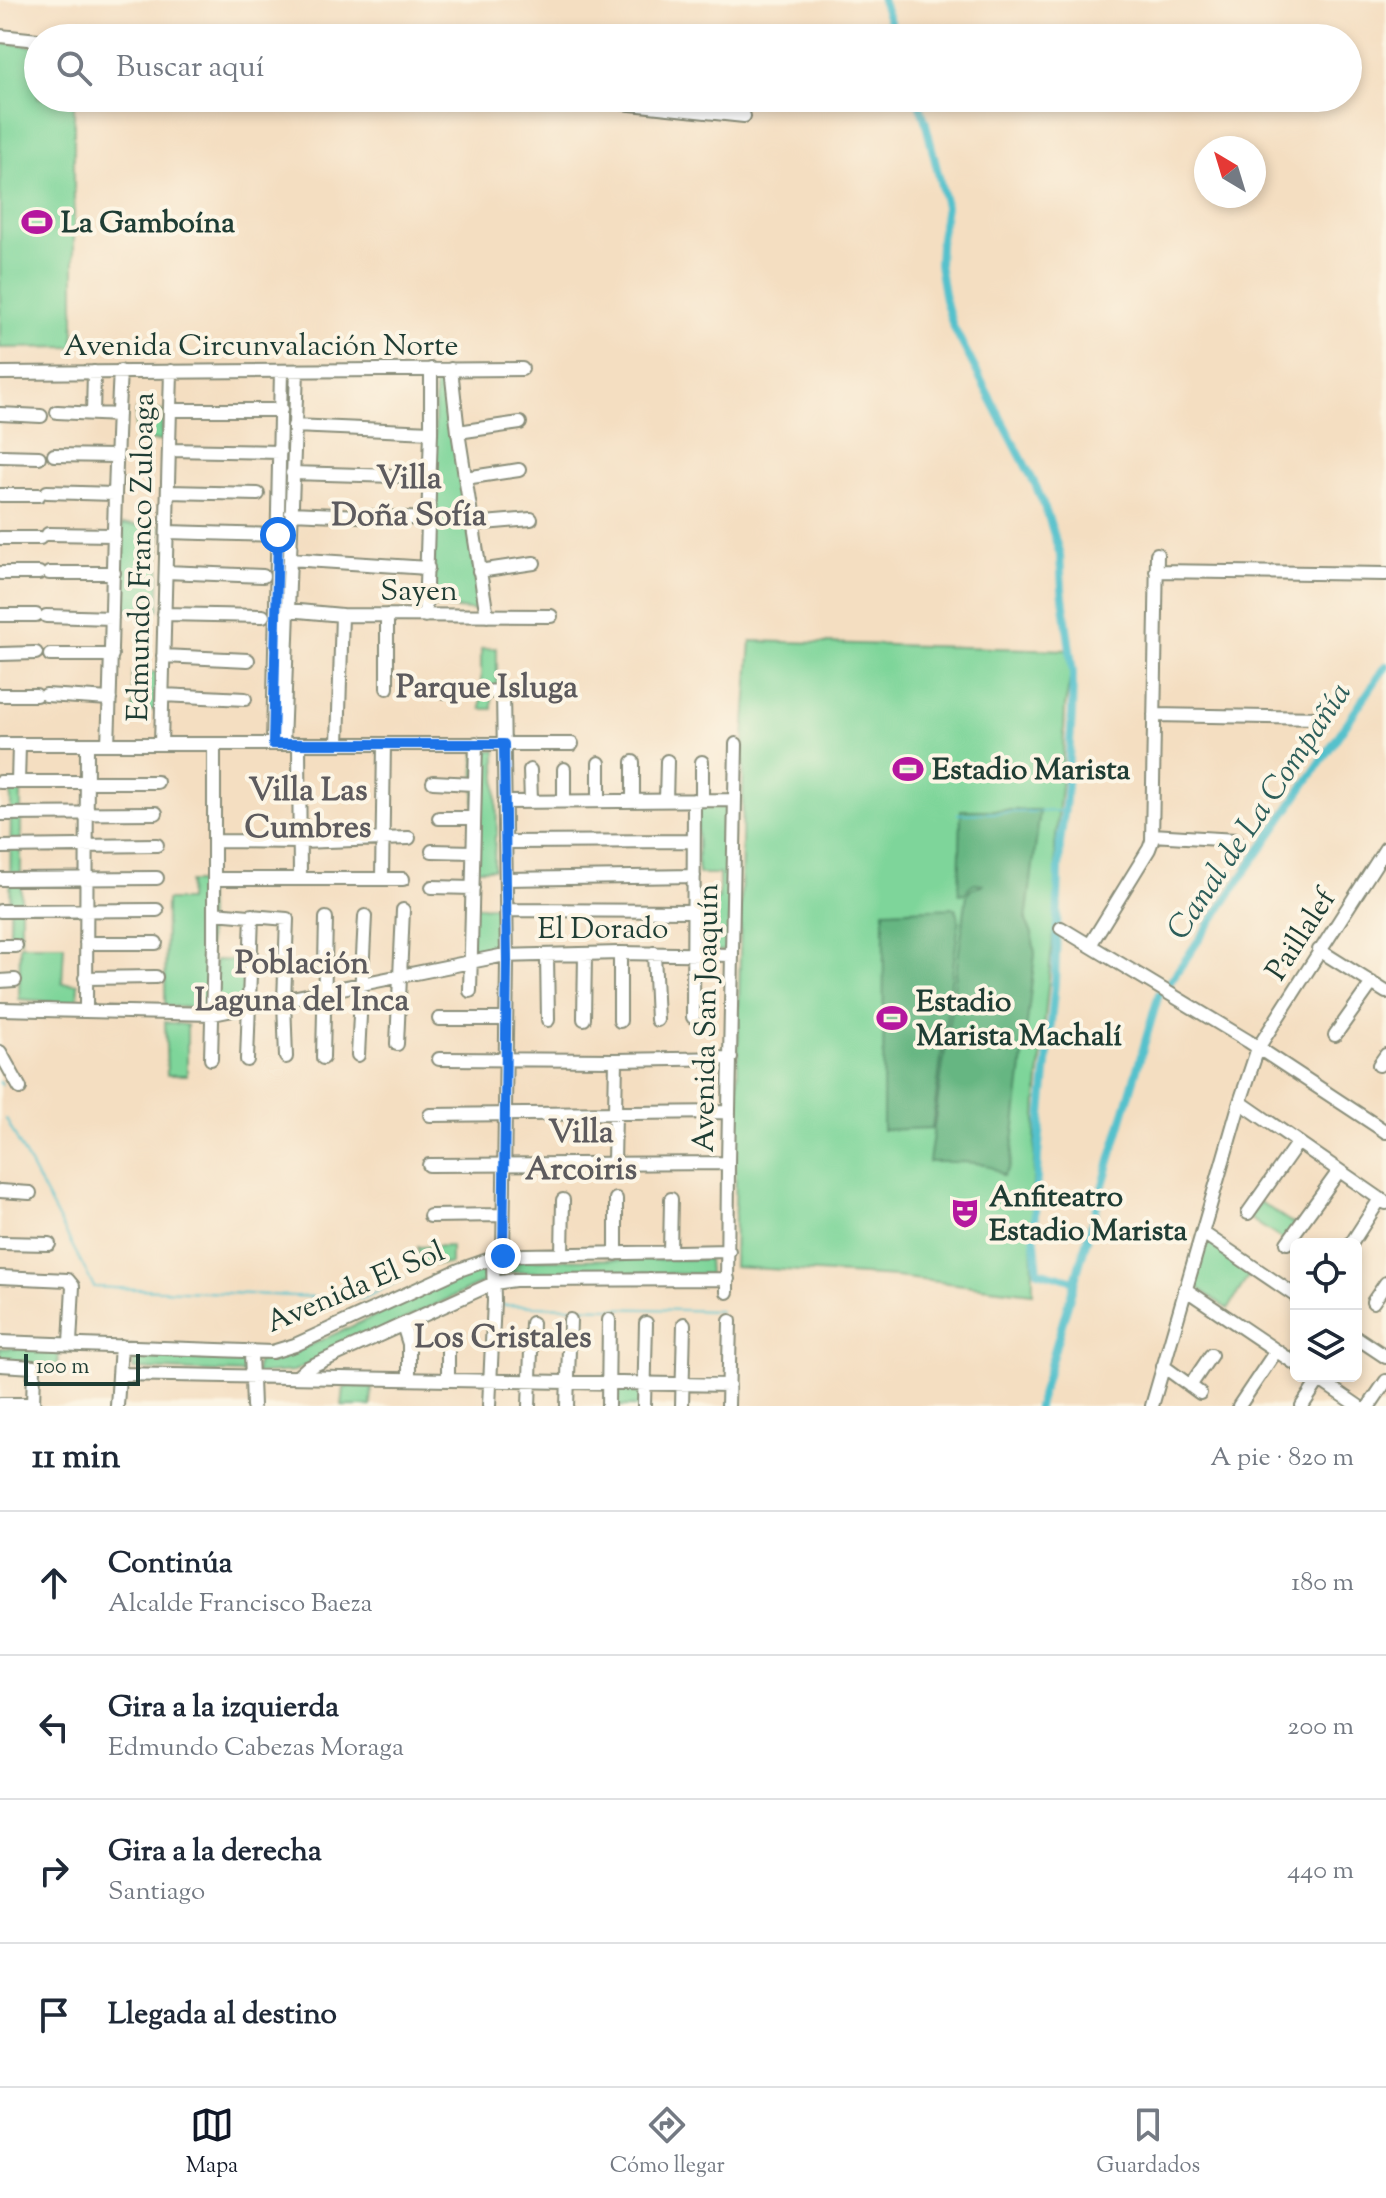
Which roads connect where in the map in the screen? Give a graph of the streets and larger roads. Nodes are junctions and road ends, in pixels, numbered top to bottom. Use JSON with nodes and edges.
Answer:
{"nodes":[{"id":1,"x":0,"y":36,"type":"edge"},
{"id":2,"x":24,"y":39,"type":"edge"},
{"id":3,"x":706,"y":112,"type":"edge"},
{"id":4,"x":744,"y":116,"type":"dead end"},
{"id":5,"x":431,"y":369,"type":"junction"},
{"id":6,"x":451,"y":369,"type":"junction"},
{"id":7,"x":522,"y":369,"type":"dead end"},
{"id":8,"x":120,"y":371,"type":"junction"},
{"id":9,"x":171,"y":371,"type":"junction"},
{"id":10,"x":281,"y":371,"type":"junction"},
{"id":11,"x":297,"y":371,"type":"junction"},
{"id":12,"x":94,"y":372,"type":"junction"},
{"id":13,"x":0,"y":373,"type":"edge"},
{"id":14,"x":170,"y":410,"type":"junction"},
{"id":15,"x":281,"y":410,"type":"junction"},
{"id":16,"x":57,"y":412,"type":"dead end"},
{"id":17,"x":0,"y":414,"type":"edge"},
{"id":18,"x":93,"y":414,"type":"junction"},
{"id":19,"x":118,"y":415,"type":"junction"},
{"id":20,"x":41,"y":416,"type":"dead end"},
{"id":21,"x":520,"y":423,"type":"dead end"},
{"id":22,"x":294,"y":426,"type":"junction"},
{"id":23,"x":431,"y":432,"type":"junction"},
{"id":24,"x":458,"y":432,"type":"junction"},
{"id":25,"x":169,"y":450,"type":"junction"},
{"id":26,"x":280,"y":452,"type":"junction"},
{"id":27,"x":54,"y":455,"type":"dead end"},
{"id":28,"x":0,"y":456,"type":"edge"},
{"id":29,"x":115,"y":456,"type":"junction"},
{"id":30,"x":39,"y":457,"type":"dead end"},
{"id":31,"x":519,"y":470,"type":"dead end"},
{"id":32,"x":292,"y":473,"type":"junction"},
{"id":33,"x":430,"y":477,"type":"junction"},
{"id":34,"x":465,"y":478,"type":"junction"},
{"id":35,"x":168,"y":492,"type":"junction"},
{"id":36,"x":114,"y":494,"type":"junction"},
{"id":37,"x":258,"y":494,"type":"dead end"},
{"id":38,"x":0,"y":495,"type":"edge"},
{"id":39,"x":291,"y":513,"type":"junction"},
{"id":40,"x":429,"y":519,"type":"junction"},
{"id":41,"x":531,"y":519,"type":"dead end"},
{"id":42,"x":472,"y":524,"type":"junction"},
{"id":43,"x":167,"y":532,"type":"junction"},
{"id":44,"x":113,"y":535,"type":"junction"},
{"id":45,"x":278,"y":535,"type":"junction"},
{"id":46,"x":0,"y":538,"type":"edge"},
{"id":47,"x":1157,"y":554,"type":"dead end"},
{"id":48,"x":290,"y":559,"type":"junction"},
{"id":49,"x":534,"y":563,"type":"dead end"},
{"id":50,"x":428,"y":568,"type":"junction"},
{"id":51,"x":479,"y":571,"type":"junction"},
{"id":52,"x":1156,"y":571,"type":"junction"},
{"id":53,"x":166,"y":572,"type":"junction"},
{"id":54,"x":0,"y":573,"type":"edge"},
{"id":55,"x":114,"y":573,"type":"junction"},
{"id":56,"x":1386,"y":574,"type":"edge"},
{"id":57,"x":263,"y":576,"type":"dead end"},
{"id":58,"x":288,"y":610,"type":"junction"},
{"id":59,"x":164,"y":614,"type":"junction"},
{"id":60,"x":0,"y":615,"type":"edge"},
{"id":61,"x":342,"y":615,"type":"junction"},
{"id":62,"x":387,"y":615,"type":"junction"},
{"id":63,"x":263,"y":616,"type":"dead end"},
{"id":64,"x":425,"y":616,"type":"junction"},
{"id":65,"x":487,"y":616,"type":"junction"},
{"id":66,"x":551,"y":616,"type":"dead end"},
{"id":67,"x":112,"y":618,"type":"junction"},
{"id":68,"x":0,"y":654,"type":"edge"},
{"id":69,"x":112,"y":655,"type":"junction"},
{"id":70,"x":163,"y":656,"type":"junction"},
{"id":71,"x":248,"y":660,"type":"dead end"},
{"id":72,"x":387,"y":688,"type":"dead end"},
{"id":73,"x":503,"y":691,"type":"junction"},
{"id":74,"x":547,"y":691,"type":"dead end"},
{"id":75,"x":444,"y":692,"type":"dead end"},
{"id":76,"x":0,"y":695,"type":"edge"},
{"id":77,"x":163,"y":695,"type":"junction"},
{"id":78,"x":110,"y":699,"type":"junction"},
{"id":79,"x":245,"y":699,"type":"dead end"},
{"id":80,"x":1154,"y":715,"type":"junction"},
{"id":81,"x":1323,"y":718,"type":"dead end"},
{"id":82,"x":476,"y":743,"type":"junction"},
{"id":83,"x":0,"y":744,"type":"edge"},
{"id":84,"x":87,"y":744,"type":"junction"},
{"id":85,"x":108,"y":744,"type":"junction"},
{"id":86,"x":161,"y":744,"type":"junction"},
{"id":87,"x":214,"y":744,"type":"junction"},
{"id":88,"x":278,"y":744,"type":"junction"},
{"id":89,"x":299,"y":744,"type":"junction"},
{"id":90,"x":338,"y":744,"type":"junction"},
{"id":91,"x":384,"y":744,"type":"junction"},
{"id":92,"x":504,"y":744,"type":"junction"},
{"id":93,"x":572,"y":744,"type":"dead end"},
{"id":94,"x":736,"y":744,"type":"dead end"},
{"id":95,"x":19,"y":745,"type":"junction"},
{"id":96,"x":667,"y":761,"type":"dead end"},
{"id":97,"x":633,"y":762,"type":"dead end"},
{"id":98,"x":702,"y":762,"type":"dead end"},
{"id":99,"x":599,"y":763,"type":"dead end"},
{"id":100,"x":564,"y":769,"type":"dead end"},
{"id":101,"x":530,"y":770,"type":"dead end"},
{"id":102,"x":0,"y":782,"type":"edge"},
{"id":103,"x":18,"y":782,"type":"junction"},
{"id":104,"x":87,"y":782,"type":"junction"},
{"id":105,"x":157,"y":782,"type":"dead end"},
{"id":106,"x":433,"y":782,"type":"dead end"},
{"id":107,"x":474,"y":784,"type":"junction"},
{"id":108,"x":698,"y":800,"type":"junction"},
{"id":109,"x":735,"y":800,"type":"junction"},
{"id":110,"x":564,"y":801,"type":"junction"},
{"id":111,"x":599,"y":801,"type":"junction"},
{"id":112,"x":633,"y":801,"type":"junction"},
{"id":113,"x":666,"y":801,"type":"junction"},
{"id":114,"x":504,"y":802,"type":"junction"},
{"id":115,"x":531,"y":802,"type":"junction"},
{"id":116,"x":156,"y":813,"type":"dead end"},
{"id":117,"x":0,"y":814,"type":"edge"},
{"id":118,"x":86,"y":814,"type":"junction"},
{"id":119,"x":439,"y":818,"type":"dead end"},
{"id":120,"x":474,"y":818,"type":"junction"},
{"id":121,"x":1152,"y":835,"type":"junction"},
{"id":122,"x":383,"y":838,"type":"junction"},
{"id":123,"x":409,"y":838,"type":"dead end"},
{"id":124,"x":1236,"y":840,"type":"dead end"},
{"id":125,"x":214,"y":841,"type":"junction"},
{"id":126,"x":693,"y":841,"type":"junction"},
{"id":127,"x":300,"y":842,"type":"junction"},
{"id":128,"x":505,"y":842,"type":"junction"},
{"id":129,"x":86,"y":845,"type":"junction"},
{"id":130,"x":157,"y":845,"type":"dead end"},
{"id":131,"x":0,"y":847,"type":"edge"},
{"id":132,"x":432,"y":851,"type":"dead end"},
{"id":133,"x":473,"y":852,"type":"junction"},
{"id":134,"x":1384,"y":854,"type":"edge"},
{"id":135,"x":694,"y":876,"type":"junction"},
{"id":136,"x":86,"y":877,"type":"junction"},
{"id":137,"x":157,"y":878,"type":"dead end"},
{"id":138,"x":382,"y":878,"type":"junction"},
{"id":139,"x":0,"y":879,"type":"edge"},
{"id":140,"x":214,"y":879,"type":"junction"},
{"id":141,"x":300,"y":879,"type":"junction"},
{"id":142,"x":403,"y":879,"type":"dead end"},
{"id":143,"x":506,"y":879,"type":"junction"},
{"id":144,"x":432,"y":887,"type":"dead end"},
{"id":145,"x":473,"y":888,"type":"junction"},
{"id":146,"x":157,"y":910,"type":"dead end"},
{"id":147,"x":403,"y":910,"type":"dead end"},
{"id":148,"x":506,"y":910,"type":"junction"},
{"id":149,"x":0,"y":911,"type":"edge"},
{"id":150,"x":87,"y":911,"type":"junction"},
{"id":151,"x":693,"y":911,"type":"junction"},
{"id":152,"x":214,"y":913,"type":"junction"},
{"id":153,"x":252,"y":915,"type":"junction"},
{"id":154,"x":365,"y":916,"type":"dead end"},
{"id":155,"x":326,"y":918,"type":"dead end"},
{"id":156,"x":1061,"y":928,"type":"dead end"},
{"id":157,"x":86,"y":943,"type":"junction"},
{"id":158,"x":156,"y":943,"type":"dead end"},
{"id":159,"x":1090,"y":945,"type":"junction"},
{"id":160,"x":0,"y":946,"type":"edge"},
{"id":161,"x":16,"y":946,"type":"dead end"},
{"id":162,"x":1319,"y":950,"type":"junction"},
{"id":163,"x":620,"y":953,"type":"junction"},
{"id":164,"x":654,"y":953,"type":"junction"},
{"id":165,"x":585,"y":954,"type":"junction"},
{"id":166,"x":547,"y":955,"type":"junction"},
{"id":167,"x":693,"y":955,"type":"junction"},
{"id":168,"x":732,"y":955,"type":"junction"},
{"id":169,"x":507,"y":956,"type":"junction"},
{"id":170,"x":470,"y":962,"type":"junction"},
{"id":171,"x":401,"y":976,"type":"junction"},
{"id":172,"x":156,"y":977,"type":"dead end"},
{"id":173,"x":85,"y":978,"type":"junction"},
{"id":174,"x":15,"y":980,"type":"dead end"},
{"id":175,"x":0,"y":981,"type":"edge"},
{"id":176,"x":1372,"y":983,"type":"junction"},
{"id":177,"x":362,"y":984,"type":"junction"},
{"id":178,"x":470,"y":991,"type":"dead end"},
{"id":179,"x":1386,"y":992,"type":"edge"},
{"id":180,"x":325,"y":993,"type":"junction"},
{"id":181,"x":284,"y":1001,"type":"junction"},
{"id":182,"x":250,"y":1008,"type":"junction"},
{"id":183,"x":0,"y":1009,"type":"edge"},
{"id":184,"x":86,"y":1010,"type":"junction"},
{"id":185,"x":213,"y":1014,"type":"junction"},
{"id":186,"x":693,"y":1017,"type":"dead end"},
{"id":187,"x":439,"y":1019,"type":"dead end"},
{"id":188,"x":506,"y":1019,"type":"junction"},
{"id":189,"x":584,"y":1019,"type":"dead end"},
{"id":190,"x":548,"y":1020,"type":"dead end"},
{"id":191,"x":657,"y":1020,"type":"dead end"},
{"id":192,"x":620,"y":1021,"type":"dead end"},
{"id":193,"x":1335,"y":1035,"type":"dead end"},
{"id":194,"x":397,"y":1044,"type":"dead end"},
{"id":195,"x":1258,"y":1048,"type":"junction"},
{"id":196,"x":0,"y":1052,"type":"edge"},
{"id":197,"x":358,"y":1055,"type":"dead end"},
{"id":198,"x":286,"y":1057,"type":"dead end"},
{"id":199,"x":323,"y":1058,"type":"dead end"},
{"id":200,"x":731,"y":1058,"type":"junction"},
{"id":201,"x":211,"y":1059,"type":"dead end"},
{"id":202,"x":439,"y":1059,"type":"dead end"},
{"id":203,"x":505,"y":1059,"type":"junction"},
{"id":204,"x":247,"y":1060,"type":"dead end"},
{"id":205,"x":616,"y":1060,"type":"junction"},
{"id":206,"x":20,"y":1088,"type":"dead end"},
{"id":207,"x":1240,"y":1102,"type":"junction"},
{"id":208,"x":729,"y":1112,"type":"junction"},
{"id":209,"x":505,"y":1113,"type":"junction"},
{"id":210,"x":614,"y":1113,"type":"junction"},
{"id":211,"x":430,"y":1115,"type":"dead end"},
{"id":212,"x":1386,"y":1132,"type":"edge"},
{"id":213,"x":1298,"y":1142,"type":"junction"},
{"id":214,"x":504,"y":1163,"type":"junction"},
{"id":215,"x":614,"y":1163,"type":"junction"},
{"id":216,"x":728,"y":1163,"type":"junction"},
{"id":217,"x":429,"y":1165,"type":"dead end"},
{"id":218,"x":1339,"y":1171,"type":"junction"},
{"id":219,"x":0,"y":1191,"type":"edge"},
{"id":220,"x":30,"y":1193,"type":"dead end"},
{"id":221,"x":616,"y":1199,"type":"dead end"},
{"id":222,"x":671,"y":1199,"type":"dead end"},
{"id":223,"x":563,"y":1200,"type":"dead end"},
{"id":224,"x":1383,"y":1201,"type":"edge"},
{"id":225,"x":1248,"y":1213,"type":"dead end"},
{"id":226,"x":503,"y":1215,"type":"junction"},
{"id":227,"x":430,"y":1216,"type":"dead end"},
{"id":228,"x":1203,"y":1233,"type":"junction"},
{"id":229,"x":1355,"y":1238,"type":"edge"},
{"id":230,"x":0,"y":1243,"type":"edge"},
{"id":231,"x":1287,"y":1243,"type":"dead end"},
{"id":232,"x":49,"y":1244,"type":"dead end"},
{"id":233,"x":729,"y":1251,"type":"junction"},
{"id":234,"x":670,"y":1252,"type":"junction"},
{"id":235,"x":562,"y":1254,"type":"junction"},
{"id":236,"x":616,"y":1254,"type":"junction"},
{"id":237,"x":498,"y":1257,"type":"junction"},
{"id":238,"x":0,"y":1277,"type":"edge"},
{"id":239,"x":494,"y":1283,"type":"junction"},
{"id":240,"x":1386,"y":1283,"type":"edge"},
{"id":241,"x":1185,"y":1289,"type":"junction"},
{"id":242,"x":1290,"y":1292,"type":"edge"},
{"id":243,"x":1373,"y":1302,"type":"dead end"},
{"id":244,"x":570,"y":1320,"type":"dead end"},
{"id":245,"x":609,"y":1320,"type":"dead end"},
{"id":246,"x":730,"y":1321,"type":"dead end"},
{"id":247,"x":532,"y":1323,"type":"dead end"},
{"id":248,"x":646,"y":1323,"type":"dead end"},
{"id":249,"x":684,"y":1324,"type":"dead end"},
{"id":250,"x":403,"y":1325,"type":"junction"},
{"id":251,"x":448,"y":1341,"type":"dead end"},
{"id":252,"x":1362,"y":1341,"type":"edge"},
{"id":253,"x":0,"y":1342,"type":"edge"},
{"id":254,"x":70,"y":1343,"type":"junction"},
{"id":255,"x":121,"y":1346,"type":"junction"},
{"id":256,"x":1276,"y":1351,"type":"junction"},
{"id":257,"x":251,"y":1353,"type":"junction"},
{"id":258,"x":1211,"y":1355,"type":"dead end"},
{"id":259,"x":1386,"y":1357,"type":"edge"},
{"id":260,"x":1290,"y":1360,"type":"edge"},
{"id":261,"x":0,"y":1365,"type":"edge"},
{"id":262,"x":1163,"y":1366,"type":"junction"},
{"id":263,"x":119,"y":1374,"type":"junction"},
{"id":264,"x":251,"y":1377,"type":"junction"},
{"id":265,"x":297,"y":1377,"type":"junction"},
{"id":266,"x":409,"y":1379,"type":"junction"},
{"id":267,"x":448,"y":1380,"type":"junction"},
{"id":268,"x":490,"y":1381,"type":"junction"},
{"id":269,"x":1386,"y":1381,"type":"edge"},
{"id":270,"x":530,"y":1382,"type":"junction"},
{"id":271,"x":1314,"y":1382,"type":"edge"},
{"id":272,"x":1322,"y":1382,"type":"edge"},
{"id":273,"x":568,"y":1383,"type":"junction"},
{"id":274,"x":608,"y":1384,"type":"junction"},
{"id":275,"x":644,"y":1385,"type":"junction"},
{"id":276,"x":729,"y":1385,"type":"junction"},
{"id":277,"x":683,"y":1386,"type":"junction"},
{"id":278,"x":0,"y":1404,"type":"edge"},
{"id":279,"x":34,"y":1405,"type":"edge"},
{"id":280,"x":117,"y":1406,"type":"edge"},
{"id":281,"x":253,"y":1406,"type":"edge"},
{"id":282,"x":489,"y":1406,"type":"edge"},
{"id":283,"x":529,"y":1406,"type":"edge"},
{"id":284,"x":567,"y":1406,"type":"edge"},
{"id":285,"x":608,"y":1406,"type":"edge"},
{"id":286,"x":644,"y":1406,"type":"edge"},
{"id":287,"x":682,"y":1406,"type":"edge"},
{"id":288,"x":728,"y":1406,"type":"edge"},
{"id":289,"x":1152,"y":1406,"type":"edge"},
{"id":290,"x":1239,"y":1406,"type":"edge"},
{"id":291,"x":1302,"y":1406,"type":"edge"},
{"id":292,"x":1358,"y":1406,"type":"edge"},
{"id":293,"x":1369,"y":1406,"type":"edge"}],
"edges":[{"from":1,"to":2,"type":"street"},
{"from":3,"to":4,"type":"street"},
{"from":5,"to":6,"type":"street","name":"Avenida Circunvalación Norte"},
{"from":5,"to":11,"type":"street","name":"Avenida Circunvalación Norte"},
{"from":5,"to":23,"type":"street"},
{"from":6,"to":7,"type":"street","name":"Avenida Circunvalación Norte"},
{"from":6,"to":24,"type":"street"},
{"from":8,"to":9,"type":"street","name":"Avenida Circunvalación Norte"},
{"from":8,"to":12,"type":"street","name":"Avenida Circunvalación Norte"},
{"from":8,"to":19,"type":"street"},
{"from":9,"to":10,"type":"street","name":"Avenida Circunvalación Norte"},
{"from":9,"to":14,"type":"street","name":"Edmundo Franco Zuloaga"},
{"from":10,"to":11,"type":"street","name":"Avenida Circunvalación Norte"},
{"from":10,"to":15,"type":"street"},
{"from":11,"to":22,"type":"street"},
{"from":12,"to":13,"type":"street","name":"Avenida Circunvalación Norte"},
{"from":12,"to":18,"type":"street"},
{"from":14,"to":15,"type":"street"},
{"from":14,"to":25,"type":"street","name":"Edmundo Franco Zuloaga"},
{"from":15,"to":26,"type":"street"},
{"from":16,"to":18,"type":"street"},
{"from":17,"to":20,"type":"street"},
{"from":18,"to":19,"type":"street"},
{"from":19,"to":29,"type":"street"},
{"from":21,"to":24,"type":"street"},
{"from":22,"to":23,"type":"street"},
{"from":22,"to":32,"type":"street"},
{"from":23,"to":33,"type":"street"},
{"from":24,"to":34,"type":"street"},
{"from":25,"to":26,"type":"street"},
{"from":25,"to":35,"type":"street","name":"Edmundo Franco Zuloaga"},
{"from":26,"to":45,"type":"street"},
{"from":27,"to":29,"type":"street"},
{"from":28,"to":30,"type":"street"},
{"from":29,"to":36,"type":"street"},
{"from":31,"to":34,"type":"street"},
{"from":32,"to":33,"type":"street"},
{"from":32,"to":39,"type":"street"},
{"from":33,"to":40,"type":"street"},
{"from":34,"to":42,"type":"street"},
{"from":35,"to":37,"type":"street"},
{"from":35,"to":43,"type":"street","name":"Edmundo Franco Zuloaga"},
{"from":36,"to":38,"type":"street"},
{"from":36,"to":44,"type":"street"},
{"from":39,"to":40,"type":"street"},
{"from":39,"to":48,"type":"street"},
{"from":40,"to":50,"type":"street"},
{"from":41,"to":42,"type":"street"},
{"from":42,"to":51,"type":"street"},
{"from":43,"to":45,"type":"street"},
{"from":43,"to":53,"type":"street","name":"Edmundo Franco Zuloaga"},
{"from":44,"to":46,"type":"street"},
{"from":44,"to":55,"type":"street"},
{"from":45,"to":88,"type":"street"},
{"from":47,"to":52,"type":"street"},
{"from":48,"to":50,"type":"street"},
{"from":48,"to":58,"type":"street"},
{"from":49,"to":51,"type":"street"},
{"from":50,"to":64,"type":"street"},
{"from":51,"to":65,"type":"street"},
{"from":52,"to":56,"type":"street"},
{"from":52,"to":80,"type":"street"},
{"from":53,"to":57,"type":"street"},
{"from":53,"to":59,"type":"street","name":"Edmundo Franco Zuloaga"},
{"from":54,"to":55,"type":"street"},
{"from":55,"to":67,"type":"street"},
{"from":58,"to":61,"type":"street","name":"Sayen"},
{"from":58,"to":88,"type":"street"},
{"from":59,"to":63,"type":"street"},
{"from":59,"to":70,"type":"street","name":"Edmundo Franco Zuloaga"},
{"from":60,"to":67,"type":"street"},
{"from":61,"to":62,"type":"street","name":"Sayen"},
{"from":61,"to":90,"type":"street"},
{"from":62,"to":64,"type":"street","name":"Sayen"},
{"from":62,"to":72,"type":"street"},
{"from":64,"to":65,"type":"street","name":"Sayen"},
{"from":65,"to":66,"type":"street","name":"Sayen"},
{"from":67,"to":69,"type":"street"},
{"from":68,"to":69,"type":"street"},
{"from":69,"to":78,"type":"street"},
{"from":70,"to":71,"type":"street"},
{"from":70,"to":77,"type":"street","name":"Edmundo Franco Zuloaga"},
{"from":73,"to":74,"type":"street"},
{"from":73,"to":75,"type":"street"},
{"from":73,"to":92,"type":"street"},
{"from":76,"to":78,"type":"street"},
{"from":77,"to":79,"type":"street"},
{"from":77,"to":86,"type":"street","name":"Edmundo Franco Zuloaga"},
{"from":78,"to":85,"type":"street"},
{"from":80,"to":81,"type":"street"},
{"from":80,"to":121,"type":"street"},
{"from":82,"to":91,"type":"street"},
{"from":82,"to":92,"type":"street"},
{"from":82,"to":107,"type":"street"},
{"from":83,"to":95,"type":"street"},
{"from":84,"to":85,"type":"street"},
{"from":84,"to":95,"type":"street"},
{"from":84,"to":104,"type":"street"},
{"from":85,"to":86,"type":"street"},
{"from":86,"to":87,"type":"street"},
{"from":87,"to":88,"type":"street"},
{"from":87,"to":125,"type":"street"},
{"from":88,"to":89,"type":"street"},
{"from":89,"to":90,"type":"street"},
{"from":89,"to":127,"type":"street"},
{"from":90,"to":91,"type":"street"},
{"from":91,"to":122,"type":"street"},
{"from":92,"to":93,"type":"street"},
{"from":92,"to":114,"type":"street"},
{"from":94,"to":109,"type":"street","name":"Avenida San Joaquín"},
{"from":95,"to":103,"type":"street"},
{"from":96,"to":113,"type":"street"},
{"from":97,"to":112,"type":"street"},
{"from":98,"to":108,"type":"street"},
{"from":99,"to":111,"type":"street"},
{"from":100,"to":110,"type":"street"},
{"from":101,"to":115,"type":"street"},
{"from":102,"to":103,"type":"street"},
{"from":103,"to":104,"type":"street"},
{"from":104,"to":105,"type":"street"},
{"from":104,"to":118,"type":"street"},
{"from":106,"to":107,"type":"street"},
{"from":107,"to":120,"type":"street"},
{"from":108,"to":109,"type":"street"},
{"from":108,"to":113,"type":"street"},
{"from":108,"to":126,"type":"street"},
{"from":109,"to":168,"type":"street","name":"Avenida San Joaquín"},
{"from":110,"to":111,"type":"street"},
{"from":110,"to":115,"type":"street"},
{"from":111,"to":112,"type":"street"},
{"from":112,"to":113,"type":"street"},
{"from":114,"to":115,"type":"street"},
{"from":114,"to":128,"type":"street"},
{"from":116,"to":118,"type":"street"},
{"from":117,"to":118,"type":"street"},
{"from":118,"to":129,"type":"street"},
{"from":119,"to":120,"type":"street"},
{"from":120,"to":133,"type":"street"},
{"from":121,"to":124,"type":"street"},
{"from":121,"to":159,"type":"street"},
{"from":122,"to":123,"type":"street"},
{"from":122,"to":127,"type":"street"},
{"from":122,"to":138,"type":"street"},
{"from":125,"to":127,"type":"street"},
{"from":125,"to":140,"type":"street"},
{"from":126,"to":128,"type":"street"},
{"from":126,"to":135,"type":"street"},
{"from":127,"to":141,"type":"street"},
{"from":128,"to":143,"type":"street"},
{"from":129,"to":130,"type":"street"},
{"from":129,"to":131,"type":"street"},
{"from":129,"to":136,"type":"street"},
{"from":132,"to":133,"type":"street"},
{"from":133,"to":145,"type":"street"},
{"from":134,"to":162,"type":"street","name":"Paillalef"},
{"from":135,"to":143,"type":"street"},
{"from":135,"to":151,"type":"street"},
{"from":136,"to":137,"type":"street"},
{"from":136,"to":139,"type":"street"},
{"from":136,"to":150,"type":"street"},
{"from":138,"to":141,"type":"street"},
{"from":138,"to":142,"type":"street"},
{"from":140,"to":141,"type":"street"},
{"from":140,"to":152,"type":"street"},
{"from":143,"to":148,"type":"street"},
{"from":144,"to":145,"type":"street"},
{"from":145,"to":170,"type":"street"},
{"from":146,"to":150,"type":"street"},
{"from":147,"to":171,"type":"street"},
{"from":148,"to":151,"type":"street"},
{"from":148,"to":169,"type":"street"},
{"from":149,"to":150,"type":"street"},
{"from":150,"to":157,"type":"street"},
{"from":151,"to":167,"type":"street"},
{"from":152,"to":153,"type":"street"},
{"from":152,"to":185,"type":"street"},
{"from":153,"to":181,"type":"street"},
{"from":153,"to":182,"type":"street"},
{"from":154,"to":177,"type":"street"},
{"from":155,"to":180,"type":"street"},
{"from":156,"to":159,"type":"street"},
{"from":157,"to":158,"type":"street"},
{"from":157,"to":173,"type":"street"},
{"from":159,"to":195,"type":"street"},
{"from":160,"to":161,"type":"street"},
{"from":162,"to":176,"type":"street"},
{"from":162,"to":195,"type":"street","name":"Paillalef"},
{"from":163,"to":164,"type":"street","name":"El Dorado"},
{"from":163,"to":165,"type":"street","name":"El Dorado"},
{"from":163,"to":192,"type":"street"},
{"from":164,"to":167,"type":"street","name":"El Dorado"},
{"from":164,"to":191,"type":"street"},
{"from":165,"to":166,"type":"street","name":"El Dorado"},
{"from":165,"to":189,"type":"street"},
{"from":166,"to":169,"type":"street","name":"El Dorado"},
{"from":166,"to":190,"type":"street"},
{"from":167,"to":168,"type":"street","name":"El Dorado"},
{"from":167,"to":186,"type":"street"},
{"from":168,"to":200,"type":"street","name":"Avenida San Joaquín"},
{"from":169,"to":170,"type":"street","name":"El Dorado"},
{"from":169,"to":188,"type":"street"},
{"from":170,"to":171,"type":"street","name":"El Dorado"},
{"from":170,"to":178,"type":"street"},
{"from":171,"to":177,"type":"street","name":"El Dorado"},
{"from":171,"to":194,"type":"street"},
{"from":172,"to":173,"type":"street"},
{"from":173,"to":184,"type":"street"},
{"from":174,"to":175,"type":"street"},
{"from":176,"to":179,"type":"street"},
{"from":176,"to":193,"type":"street"},
{"from":177,"to":180,"type":"street","name":"El Dorado"},
{"from":177,"to":197,"type":"street"},
{"from":180,"to":181,"type":"street","name":"El Dorado"},
{"from":180,"to":199,"type":"street"},
{"from":181,"to":182,"type":"street","name":"El Dorado"},
{"from":181,"to":198,"type":"street"},
{"from":182,"to":185,"type":"street","name":"El Dorado"},
{"from":182,"to":204,"type":"street"},
{"from":183,"to":184,"type":"street","name":"El Dorado"},
{"from":184,"to":185,"type":"street","name":"El Dorado"},
{"from":185,"to":201,"type":"street"},
{"from":187,"to":188,"type":"street"},
{"from":188,"to":203,"type":"street"},
{"from":195,"to":207,"type":"street","name":"Paillalef"},
{"from":195,"to":212,"type":"street"},
{"from":196,"to":206,"type":"street"},
{"from":200,"to":205,"type":"street"},
{"from":200,"to":208,"type":"street","name":"Avenida San Joaquín"},
{"from":202,"to":203,"type":"street"},
{"from":203,"to":205,"type":"street"},
{"from":203,"to":209,"type":"street"},
{"from":205,"to":210,"type":"street"},
{"from":207,"to":213,"type":"street"},
{"from":207,"to":228,"type":"street","name":"Paillalef"},
{"from":208,"to":210,"type":"street"},
{"from":208,"to":216,"type":"street","name":"Avenida San Joaquín"},
{"from":209,"to":210,"type":"street"},
{"from":209,"to":211,"type":"street"},
{"from":209,"to":214,"type":"street"},
{"from":210,"to":215,"type":"street"},
{"from":213,"to":218,"type":"street"},
{"from":213,"to":225,"type":"street"},
{"from":214,"to":215,"type":"street"},
{"from":214,"to":217,"type":"street"},
{"from":214,"to":226,"type":"street"},
{"from":215,"to":216,"type":"street"},
{"from":216,"to":233,"type":"street","name":"Avenida San Joaquín"},
{"from":218,"to":224,"type":"street"},
{"from":218,"to":231,"type":"street"},
{"from":219,"to":220,"type":"street"},
{"from":221,"to":236,"type":"street"},
{"from":222,"to":234,"type":"street"},
{"from":223,"to":235,"type":"street"},
{"from":224,"to":229,"type":"street"},
{"from":226,"to":227,"type":"street"},
{"from":226,"to":237,"type":"street"},
{"from":228,"to":241,"type":"street","name":"Paillalef"},
{"from":228,"to":242,"type":"street"},
{"from":230,"to":232,"type":"street"},
{"from":233,"to":234,"type":"street","name":"Avenida El Sol"},
{"from":233,"to":239,"type":"street","name":"Avenida San Joaquín"},
{"from":234,"to":236,"type":"street","name":"Avenida El Sol"},
{"from":235,"to":236,"type":"street","name":"Avenida El Sol"},
{"from":235,"to":237,"type":"street","name":"Avenida El Sol"},
{"from":237,"to":239,"type":"street"},
{"from":237,"to":257,"type":"street","name":"Avenida El Sol"},
{"from":238,"to":254,"type":"street"},
{"from":239,"to":250,"type":"street"},
{"from":239,"to":268,"type":"street"},
{"from":240,"to":243,"type":"street"},
{"from":241,"to":256,"type":"street"},
{"from":241,"to":262,"type":"street","name":"Paillalef"},
{"from":244,"to":273,"type":"street"},
{"from":245,"to":274,"type":"street"},
{"from":246,"to":276,"type":"street"},
{"from":247,"to":270,"type":"street"},
{"from":248,"to":275,"type":"street"},
{"from":249,"to":277,"type":"street"},
{"from":250,"to":265,"type":"street"},
{"from":250,"to":266,"type":"street"},
{"from":251,"to":267,"type":"street"},
{"from":252,"to":259,"type":"street"},
{"from":253,"to":254,"type":"street","name":"Avenida El Sol"},
{"from":254,"to":255,"type":"street","name":"Avenida El Sol"},
{"from":255,"to":257,"type":"street","name":"Avenida El Sol"},
{"from":255,"to":263,"type":"street"},
{"from":256,"to":260,"type":"street"},
{"from":256,"to":290,"type":"street"},
{"from":257,"to":264,"type":"street"},
{"from":258,"to":262,"type":"street"},
{"from":261,"to":279,"type":"street"},
{"from":262,"to":289,"type":"street","name":"Paillalef"},
{"from":263,"to":264,"type":"street"},
{"from":263,"to":280,"type":"street"},
{"from":264,"to":265,"type":"street"},
{"from":264,"to":281,"type":"street"},
{"from":265,"to":266,"type":"street"},
{"from":266,"to":267,"type":"street"},
{"from":267,"to":268,"type":"street"},
{"from":268,"to":270,"type":"street"},
{"from":268,"to":282,"type":"street"},
{"from":269,"to":293,"type":"street"},
{"from":270,"to":273,"type":"street"},
{"from":270,"to":283,"type":"street"},
{"from":271,"to":291,"type":"street"},
{"from":272,"to":292,"type":"street"},
{"from":273,"to":274,"type":"street"},
{"from":273,"to":284,"type":"street"},
{"from":274,"to":275,"type":"street"},
{"from":274,"to":285,"type":"street"},
{"from":275,"to":277,"type":"street"},
{"from":275,"to":286,"type":"street"},
{"from":276,"to":277,"type":"street"},
{"from":276,"to":288,"type":"street"},
{"from":277,"to":287,"type":"street"},
{"from":278,"to":279,"type":"street"}]}
